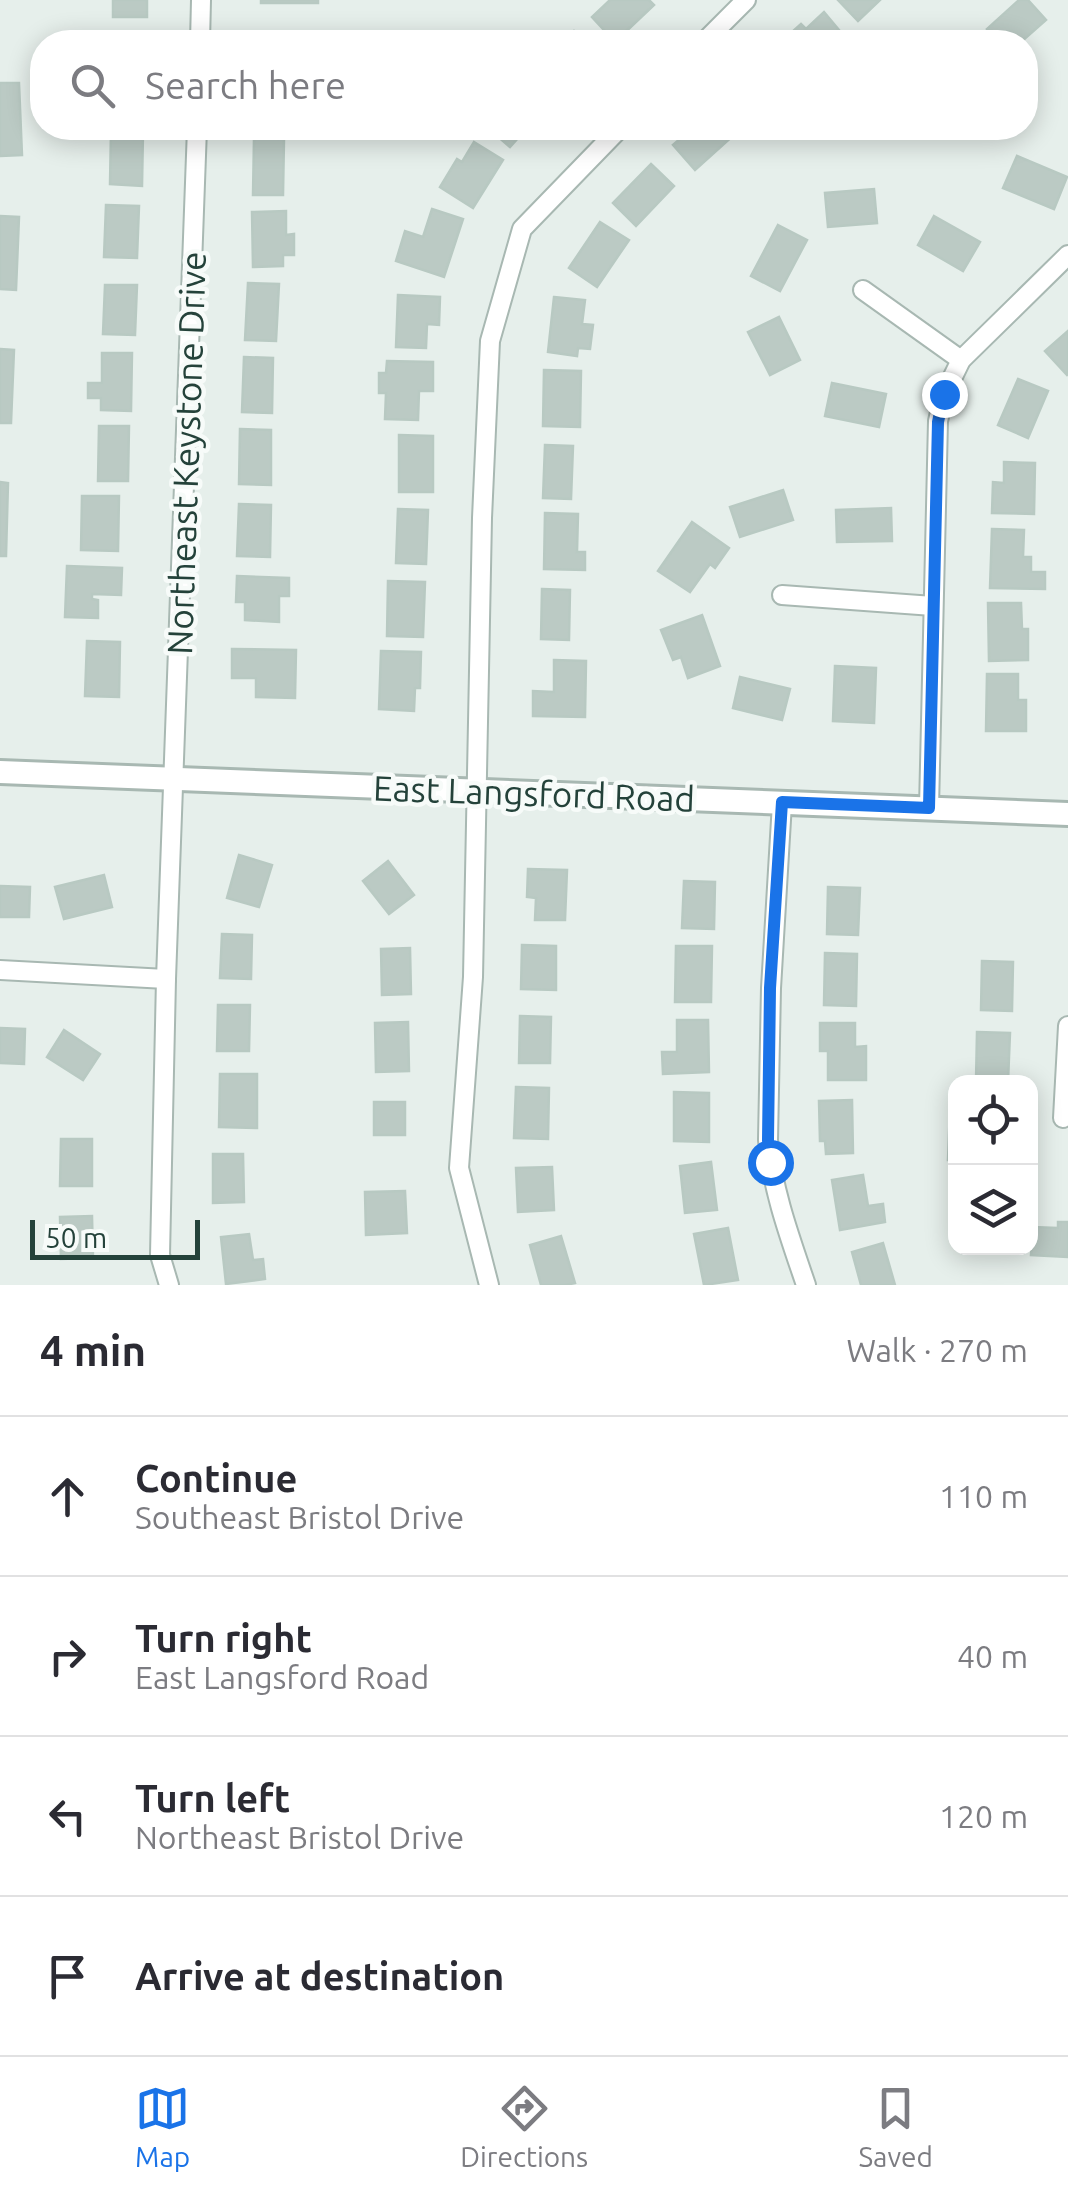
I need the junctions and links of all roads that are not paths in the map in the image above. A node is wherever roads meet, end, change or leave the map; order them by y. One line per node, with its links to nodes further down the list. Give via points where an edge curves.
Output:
1 (202, 0): 3 (street)
2 (746, 0): 4 (street)
3 (201, 30)
4 (716, 30)
5 (197, 140): 13 (street, Northeast Keystone Drive)
6 (608, 140): 14 (street, via 522,229 490,341)
7 (1068, 255): 9 (street)
8 (862, 290): 9 (street)
9 (961, 360): 11 (street, via 938,422)
10 (782, 595): 11 (street)
11 (933, 606): 16 (street)
12 (0, 772): 13 (street, East Langsford Road)
13 (175, 779): 14 (street, East Langsford Road); 19 (street, Northeast Keystone Drive)
14 (478, 791): 15 (street, East Langsford Road); 23 (street, via 459,1168)
15 (782, 802): 16 (street, East Langsford Road); 24 (street, via 768,1140)
16 (929, 808): 17 (street, East Langsford Road)
17 (1068, 814)
18 (0, 970): 19 (street)
19 (166, 979): 22 (street, Northeast Keystone Drive, via 160,1255)
20 (1068, 1026): 21 (street)
21 (1063, 1118)
22 (168, 1285)
23 (489, 1285)
24 (806, 1285)

